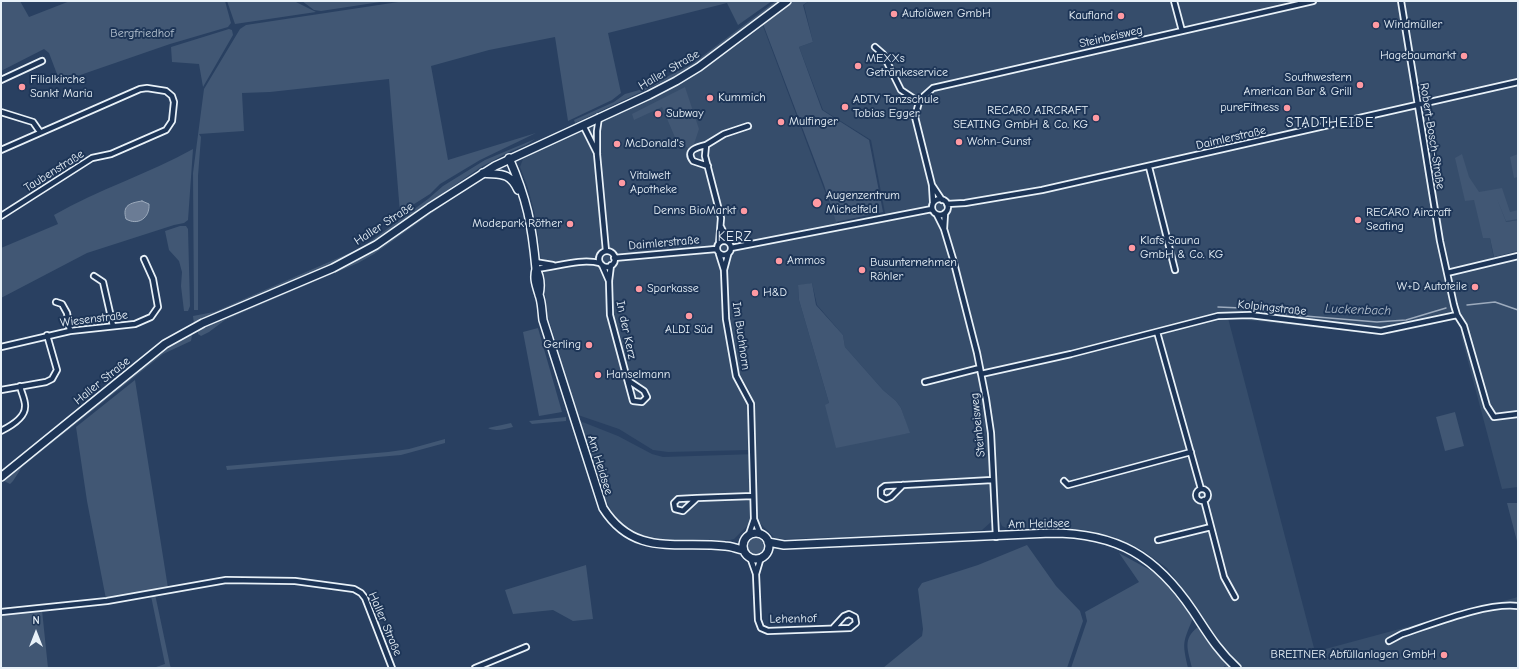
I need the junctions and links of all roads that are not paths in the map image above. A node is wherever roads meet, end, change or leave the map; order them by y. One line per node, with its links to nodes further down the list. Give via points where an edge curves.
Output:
1 (787, 1): 13 (main road, Haller Straße, via 676,81)
2 (1174, 1): 5 (street)
3 (1313, 1): 5 (street, Steinbeisweg)
4 (1401, 1): 11 (street, Robert-Bosch-Straße)
5 (1182, 31): 10 (street, Steinbeisweg, via 933,88)
6 (875, 47): 10 (street, via 883,54 902,90)
7 (42, 61): 8 (street)
8 (1, 80)
9 (1518, 82): 11 (street, Daimlerstraße)
10 (919, 102): 24 (street, via 915,113 916,124)
11 (1417, 106): 22 (street, Daimlerstraße); 53 (street, Robert-Bosch-Straße)
12 (1, 112): 16 (street, via 32,122)
13 (599, 117): 14 (main road, Haller Straße); 19 (street)
14 (583, 125): 19 (street); 20 (main road, Haller Straße)
15 (748, 126): 17 (street, via 724,134)
16 (40, 132): 18 (street); 31 (street, Taubenstraße, via 127,94 147,88 166,91 174,102 172,121 166,130 111,154 92,158)
17 (706, 145): 21 (street, via 705,156); 21 (street, via 696,147 690,156 693,161)
18 (1, 150)
19 (597, 154): 38 (street)
20 (509, 158): 23 (main road, Haller Straße); 33 (main road, via 527,204)
21 (708, 166): 32 (street)
22 (1149, 167): 27 (street, Daimlerstraße, via 1042,190 965,204); 52 (street)
23 (483, 173): 33 (main road, via 503,174 512,180); 72 (main road, Haller Straße, via 376,245 332,268 203,323 165,344)
24 (932, 185): 25 (street); 26 (street)
25 (942, 200): 26 (street); 27 (street)
26 (933, 202): 28 (street)
27 (947, 204): 29 (street)
28 (932, 209): 30 (street); 37 (street)
29 (944, 213): 30 (street); 34 (street, Steinbeisweg)
30 (937, 215): 34 (street, Steinbeisweg)
31 (1, 216)
32 (721, 227): 35 (street); 36 (street)
33 (532, 228): 46 (main road, Am Heidsee)
34 (944, 229): 63 (street, Steinbeisweg)
35 (728, 242): 36 (street); 37 (street)
36 (719, 243): 39 (street)
37 (731, 248): 40 (street)
38 (606, 251): 42 (street); 44 (street, via 611,252)
39 (718, 252): 40 (street, via 723,256); 44 (street, Daimlerstraße); 51 (street, Im Buchhorn)
40 (728, 255): 51 (street, Im Buchhorn)
41 (1518, 256): 53 (street)
42 (599, 257): 45 (street); 48 (street)
43 (144, 258): 58 (street, Wiesenstraße, via 153,279 158,306 151,317 135,324)
44 (614, 258): 49 (street)
45 (591, 261): 47 (street); 48 (street)
46 (535, 262): 47 (street); 50 (main road, Am Heidsee)
47 (554, 264): 50 (street)
48 (601, 264): 49 (street, via 607,267); 55 (street, In der Kerz)
49 (611, 265): 55 (street, In der Kerz)
50 (536, 269): 89 (main road, Am Heidsee, via 539,275 539,296 544,320 599,500 608,515 624,532 645,542 664,545)
51 (724, 270): 77 (street, Im Buchhorn, via 726,319 736,376 751,404)
52 (1175, 270)
53 (1447, 273): 57 (street, Robert-Bosch-Straße)
54 (94, 276): 58 (street, via 103,282)
55 (609, 281): 65 (street, In der Kerz, via 610,315 620,357)
56 (56, 302): 59 (street, via 62,304 67,313)
57 (1457, 315): 60 (street, Kolpingstraße, via 1381,331 1230,314); 69 (street, Robert-Bosch-Straße, via 1464,326 1487,406 1494,418)
58 (113, 326): 59 (street, Wiesenstraße)
59 (70, 331): 61 (street, Wiesenstraße)
60 (1157, 332): 64 (street, Kolpingstraße); 71 (street)
61 (47, 335): 62 (street, Wiesenstraße); 67 (street, via 55,375 46,382)
62 (1, 347)
63 (980, 368): 64 (street, Steinbeisweg); 66 (street)
64 (981, 374): 73 (street, Steinbeisweg, via 991,433)
65 (629, 381): 65 (street, In der Kerz, via 633,401 642,402 647,397 644,391)
66 (924, 382)
67 (20, 386): 68 (street); 70 (street, via 25,410)
68 (1, 390)
69 (1518, 414)
70 (1, 431)
71 (1191, 452): 74 (street, via 1068,485); 76 (street)
72 (1, 477)
73 (992, 480): 75 (street); 84 (street, Steinbeisweg)
74 (1064, 481)
75 (903, 485): 75 (street, via 891,497 886,499 881,496 881,489 885,486)
76 (1200, 489): 79 (street, via 1207,492); 79 (street, via 1196,496)
77 (753, 496): 78 (street); 80 (street, Im Buchhorn)
78 (697, 498): 78 (street, via 678,499 674,503 674,509 683,511)
79 (1204, 500): 81 (street)
80 (754, 519): 82 (street, Im Buchhorn); 83 (street, Im Buchhorn)
81 (1211, 527): 85 (street); 95 (street, via 1224,577)
82 (750, 534): 83 (main road); 86 (main road)
83 (760, 534): 87 (main road)
84 (996, 537): 88 (main road, Am Heidsee); 103 (main road, Am Heidsee, via 1066,533 1099,538 1132,550 1171,580 1214,645)
85 (1158, 540)
86 (743, 542): 89 (main road, Am Heidsee); 90 (main road)
87 (768, 542): 88 (main road, Am Heidsee); 91 (main road)
88 (784, 545): 91 (main road, Am Heidsee)
89 (727, 546): 90 (main road, Am Heidsee)
90 (743, 550): 92 (main road)
91 (767, 551): 93 (main road)
92 (750, 557): 93 (main road); 94 (street, Lehenhof)
93 (761, 557): 94 (street, Lehenhof)
94 (756, 574): 98 (street, Lehenhof, via 758,620 761,628 768,631)
95 (1235, 597)
96 (1518, 606): 99 (street, via 1491,607 1402,634)
97 (1, 612): 101 (street, Haller Straße, via 107,601 226,580 295,581 354,589 365,598)
98 (833, 628): 98 (street, Lehenhof, via 844,616 849,614 855,617 856,623 850,628)
99 (1389, 641)
100 (526, 647): 102 (street)
101 (392, 668)
102 (474, 668)
103 (1237, 668)

